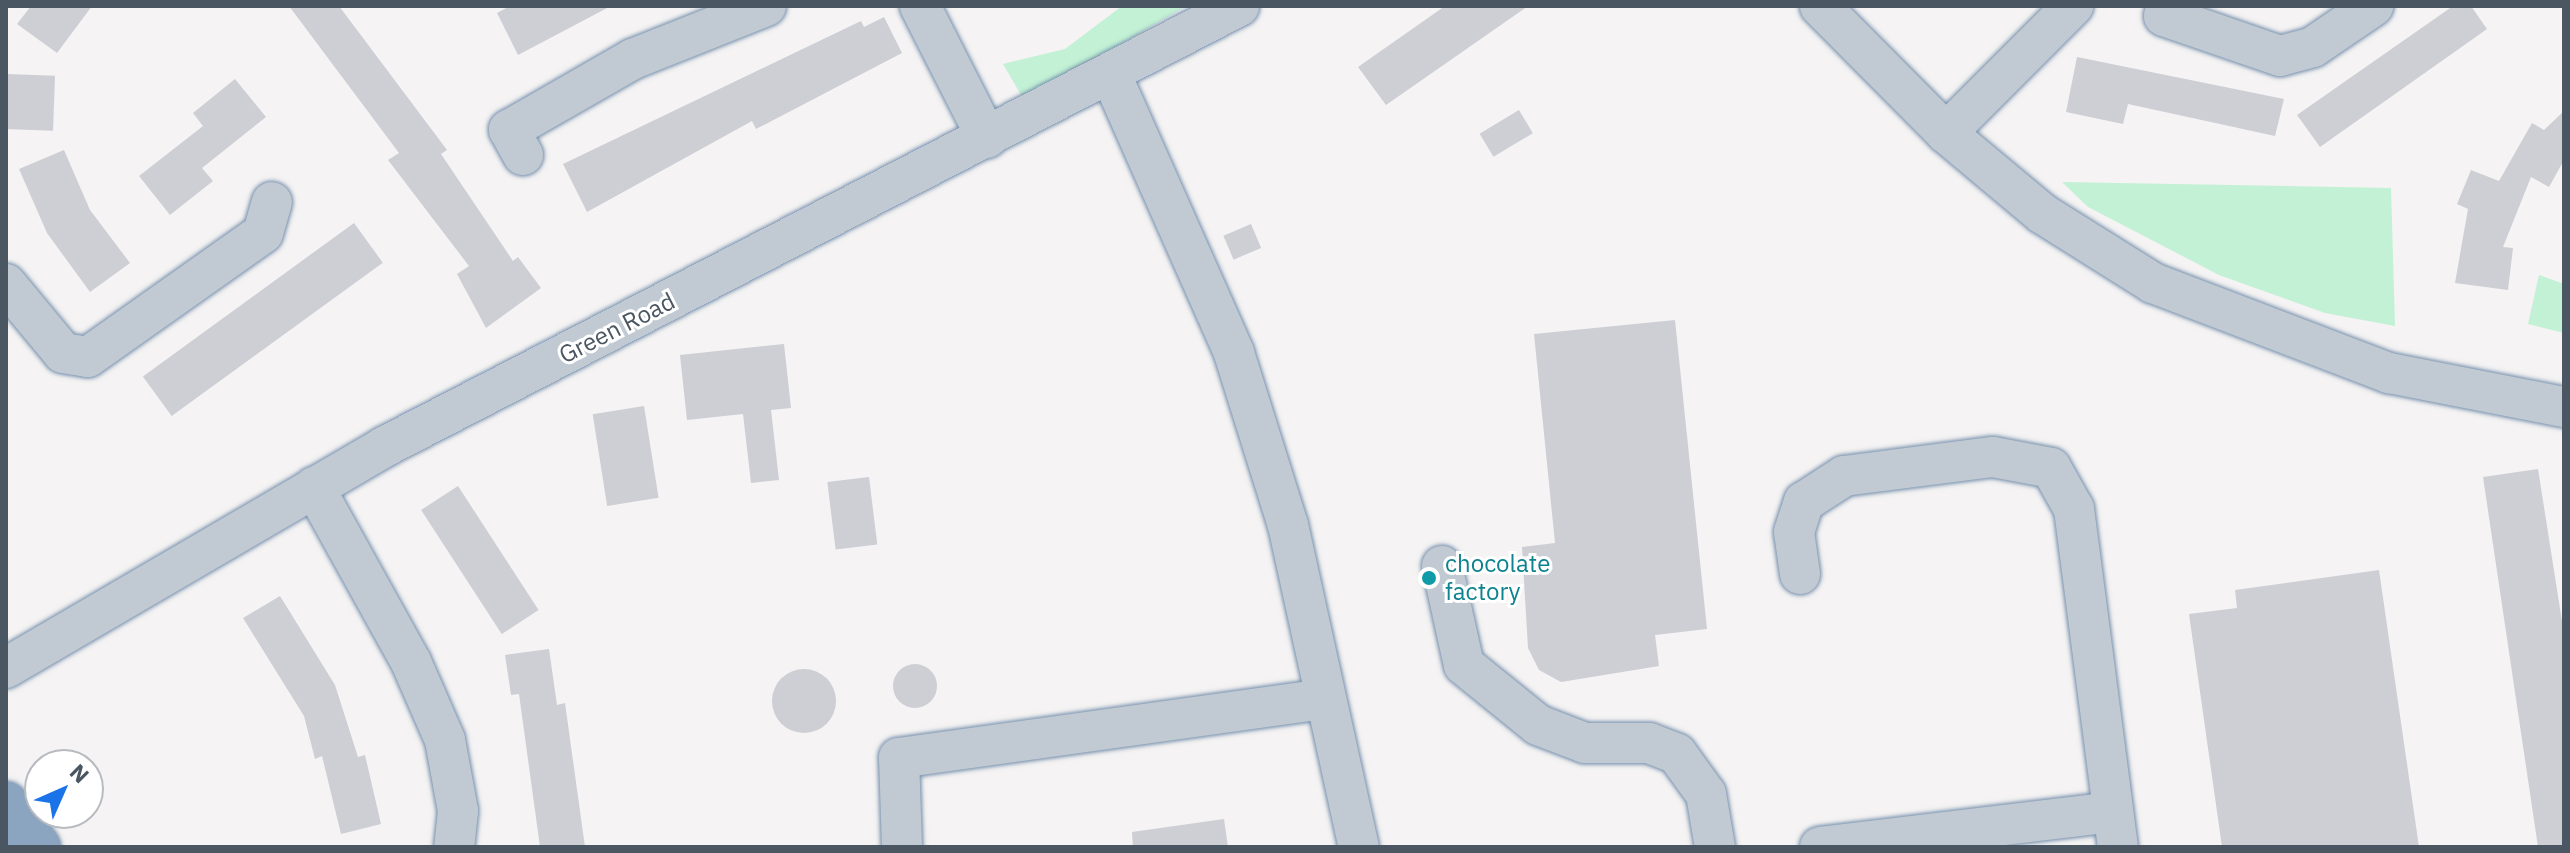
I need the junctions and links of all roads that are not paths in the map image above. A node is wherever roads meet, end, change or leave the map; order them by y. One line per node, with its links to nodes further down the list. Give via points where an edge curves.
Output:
1 (766, 6): 9 (street, via 633,59)
2 (920, 6): 11 (street)
3 (1239, 6): 8 (street, Green Road)
4 (1820, 6): 10 (street)
5 (2073, 6): 10 (street)
6 (2174, 6): 7 (street, via 2164,16 2280,56 2313,47)
7 (2373, 6)
8 (1111, 75): 11 (street, Green Road); 19 (street, via 1234,353 1288,525)
9 (509, 131)
10 (1946, 133): 14 (street, via 2043,214 2153,283 2389,373)
11 (987, 138): 15 (street, Green Road)
12 (272, 202): 13 (street, via 263,233 88,357 63,353)
13 (6, 284)
14 (2564, 407)
15 (314, 487): 18 (street, Green Road); 23 (street, via 411,662 445,740 458,811)
16 (1442, 566): 26 (street, via 1464,665 1538,725 1585,743 1649,743 1677,754 1706,794)
17 (1800, 574): 21 (street, via 1794,532 1804,502 1844,476 1993,457 2051,468 2074,509)
18 (6, 668)
19 (1324, 699): 24 (street, via 899,758); 25 (street)
20 (6, 804): 22 (highway)
21 (2115, 830): 27 (street)
22 (38, 847)
23 (454, 847)
24 (902, 847)
25 (1359, 847)
26 (1715, 847)
27 (1820, 847)

